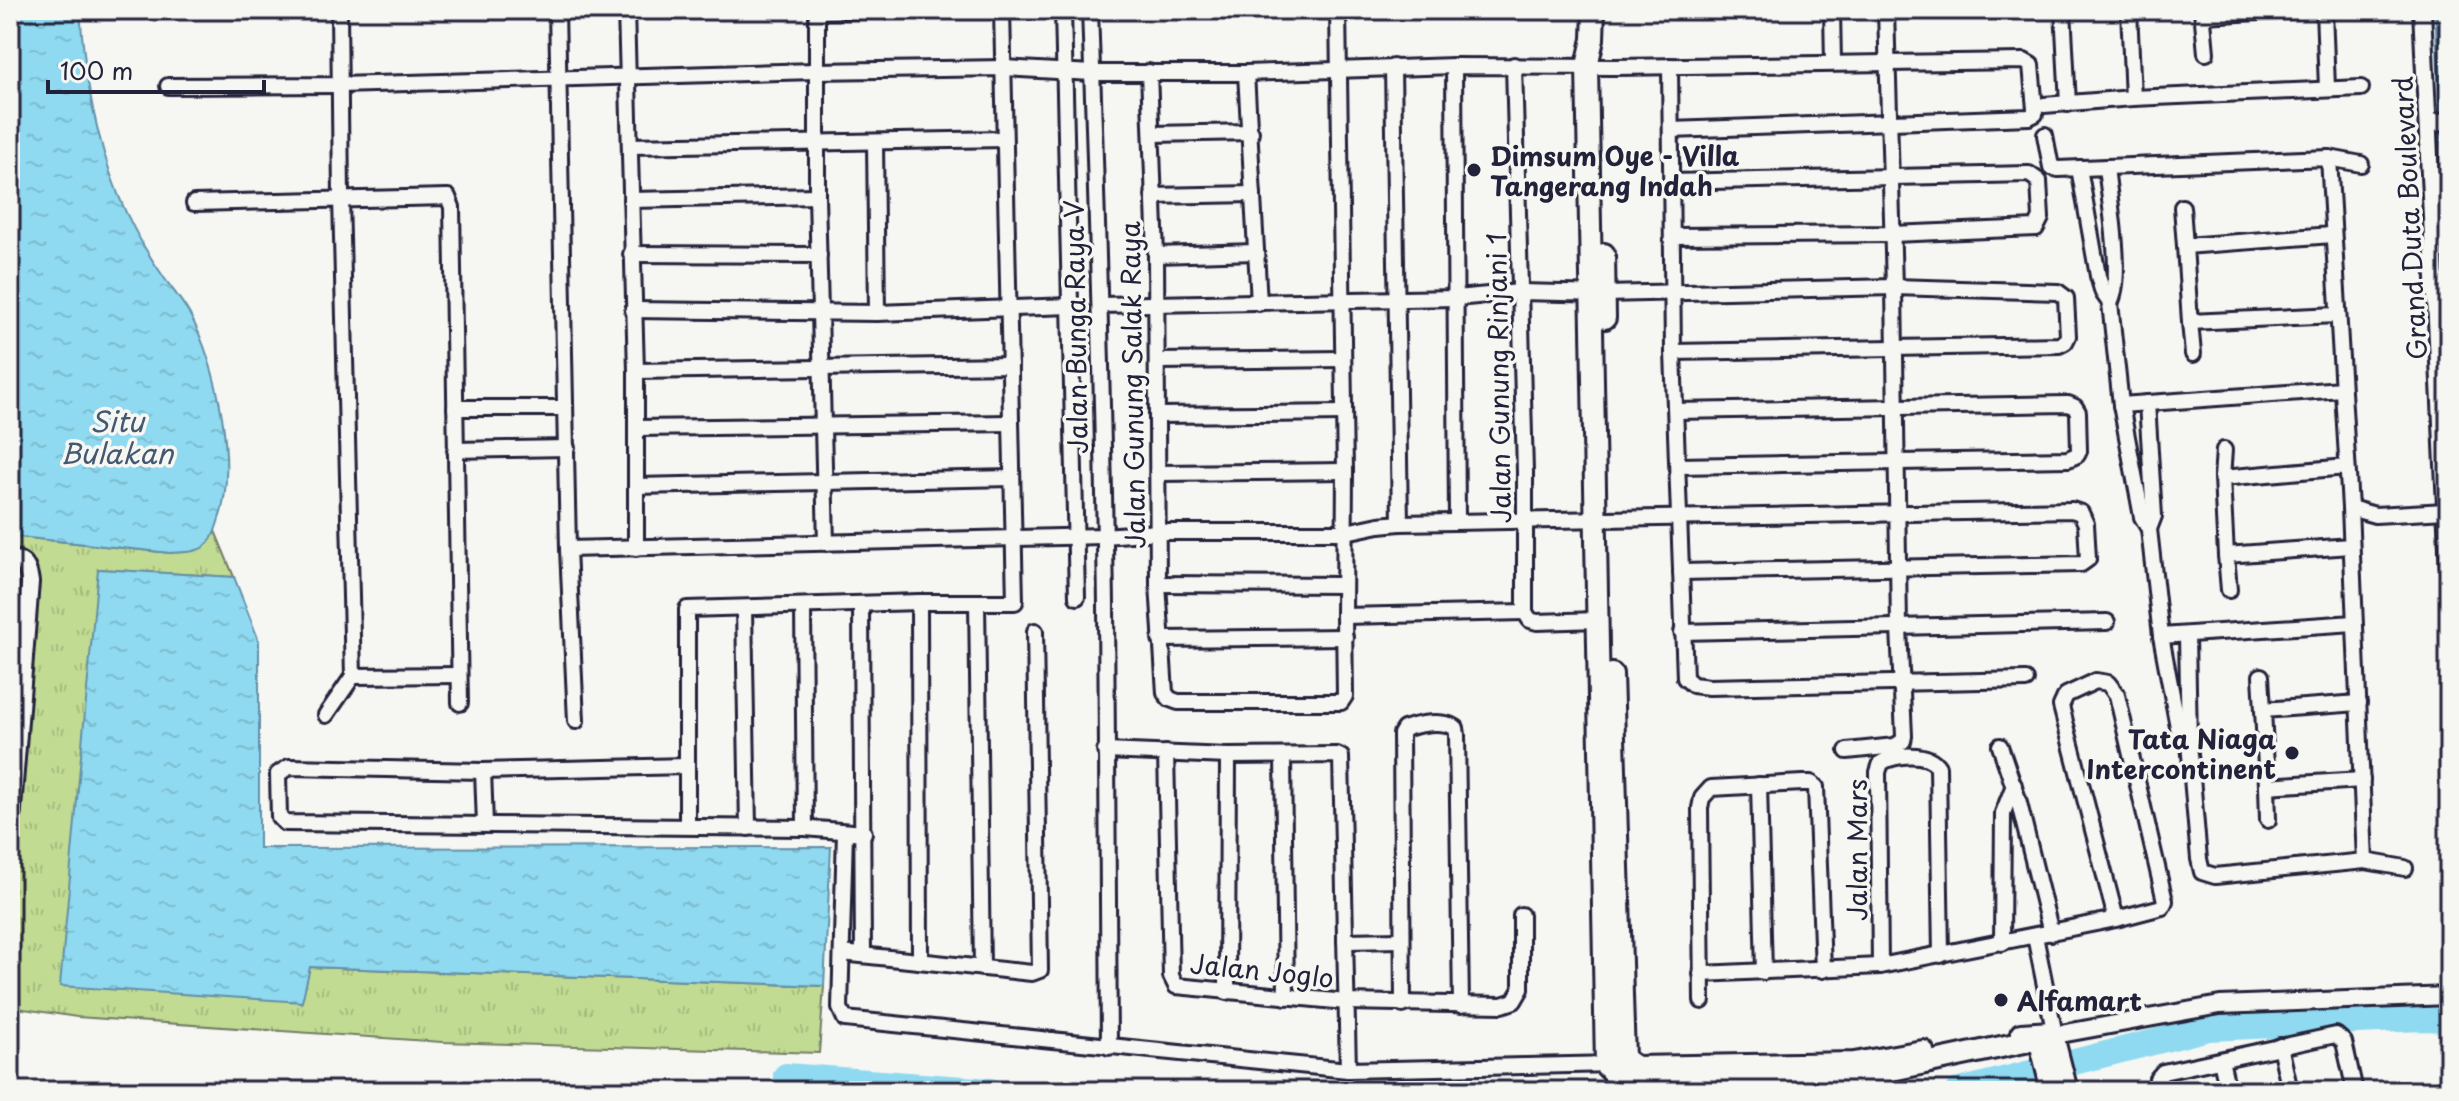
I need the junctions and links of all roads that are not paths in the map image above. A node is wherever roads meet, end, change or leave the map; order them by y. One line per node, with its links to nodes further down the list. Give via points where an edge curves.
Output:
1 (339, 10): 36 (street)
2 (557, 10): 35 (street)
3 (626, 10): 34 (street)
4 (861, 10): 17 (street)
5 (1002, 10): 27 (street)
6 (1063, 10): 30 (street)
7 (1090, 10): 32 (street, Jalan Bunga Raya V)
8 (1338, 10): 28 (street)
9 (1594, 10): 24 (main road)
10 (1832, 10): 21 (street)
11 (1886, 10): 20 (street)
12 (2063, 10): 41 (street)
13 (2129, 10): 40 (street)
14 (2296, 10): 18 (street)
15 (2324, 10): 38 (street)
16 (2422, 10): 44 (street, Grand Duta Boulevard)
17 (817, 11): 29 (street)
18 (2202, 13): 19 (street)
19 (2206, 53)
20 (1887, 62): 21 (street); 43 (street); 43 (street, via 2028,61 2035,109 2029,117)
21 (1833, 63): 25 (street)
22 (1514, 65): 23 (street); 24 (street); 75 (street, Jalan Gunung Rinjani 1)
23 (1454, 66): 26 (street); 78 (street)
24 (1594, 66): 25 (street); 77 (main road)
25 (1670, 66): 45 (street)
26 (1393, 67): 28 (street); 79 (street)
27 (1004, 68): 29 (street); 30 (street); 49 (street)
28 (1338, 70): 33 (street); 80 (street)
29 (816, 71): 34 (street); 50 (street)
30 (1064, 72): 32 (street); 85 (street)
31 (1149, 72): 32 (street); 33 (street); 47 (street, Jalan Gunung Salak Raya)
32 (1092, 73): 84 (street, Jalan Bunga Raya V)
33 (1246, 73): 46 (street)
34 (629, 75): 35 (street); 52 (street)
35 (558, 76): 36 (street); 105 (street)
36 (339, 85): 37 (street); 62 (street)
37 (168, 86)
38 (2327, 88): 39 (street); 40 (street)
39 (2361, 88)
40 (2133, 98): 41 (street)
41 (2068, 104): 42 (street)
42 (2044, 105)
43 (1888, 122): 45 (street); 57 (street)
44 (2441, 122): 125 (street, Grand Duta Boulevard)
45 (1671, 130): 58 (street)
46 (1251, 132): 47 (street); 59 (street)
47 (1153, 134): 61 (street, Jalan Gunung Salak Raya)
48 (2045, 135): 56 (street, via 2051,167)
49 (1004, 139): 51 (street); 86 (street)
50 (818, 142): 51 (street); 52 (street); 60 (street)
51 (875, 142): 89 (street)
52 (630, 146): 63 (street)
53 (2329, 158): 54 (street); 55 (street); 67 (street)
54 (2361, 164)
55 (2106, 167): 56 (street); 82 (street, via 2116,274)
56 (2079, 168): 82 (street, via 2098,276)
57 (1891, 178): 58 (street); 66 (street); 66 (street, via 2029,174 2039,181 2041,218 2036,228)
58 (1671, 182): 68 (street)
59 (1253, 194): 61 (street); 70 (street)
60 (817, 196): 63 (street); 72 (street)
61 (1153, 196): 73 (street, Jalan Gunung Salak Raya)
62 (341, 198): 64 (street); 104 (street, via 448,197); 169 (street)
63 (631, 200): 71 (street)
64 (194, 203)
65 (2182, 207): 69 (street)
66 (1892, 234): 68 (street); 74 (street)
67 (2332, 235): 69 (street); 90 (street)
68 (1672, 236): 76 (street)
69 (2185, 246): 91 (street)
70 (1256, 252): 73 (street); 81 (street)
71 (631, 254): 72 (street); 87 (street)
72 (819, 255): 88 (street)
73 (1156, 255): 83 (street, Jalan Gunung Salak Raya)
74 (1894, 287): 76 (street); 92 (street); 92 (street, via 2058,292 2066,298 2068,336 2059,345)
75 (1520, 292): 77 (street); 78 (street); 130 (street, Jalan Gunung Rinjani 1)
76 (1673, 292): 77 (street); 93 (street)
77 (1598, 294): 128 (main road)
78 (1456, 298): 79 (street); 129 (street)
79 (1396, 299): 80 (street); 131 (street)
80 (1341, 301): 81 (street); 95 (street)
81 (1259, 303): 83 (street)
82 (2110, 303): 102 (street)
83 (1156, 304): 84 (street); 96 (street, Jalan Gunung Salak Raya)
84 (1100, 305): 135 (street, Jalan Bunga Raya V)
85 (1071, 306): 86 (street); 137 (street)
86 (1010, 308): 89 (street); 97 (street)
87 (633, 310): 88 (street); 99 (street)
88 (821, 311): 89 (street); 98 (street)
89 (877, 313)
90 (2337, 315): 91 (street); 100 (street)
91 (2190, 322): 94 (street)
92 (1894, 348): 93 (street); 103 (street)
93 (1673, 352): 106 (street)
94 (2193, 354)
95 (1342, 359): 96 (street); 107 (street)
96 (1157, 361): 108 (street, Jalan Gunung Salak Raya)
97 (1010, 365): 98 (street); 109 (street)
98 (822, 368): 99 (street); 110 (street)
99 (636, 371): 111 (street)
100 (2342, 389): 101 (street); 117 (street)
101 (2147, 403): 102 (street); 132 (street, via 2154,516)
102 (2121, 405): 132 (street, via 2142,517)
103 (1895, 406): 106 (street); 115 (street); 115 (street, via 2073,405 2078,412 2079,451 2068,459)
104 (455, 408): 105 (street); 113 (street)
105 (565, 408): 112 (street)
106 (1676, 411): 116 (street)
107 (1344, 413): 108 (street); 118 (street)
108 (1158, 415): 119 (street, Jalan Gunung Salak Raya)
109 (1011, 423): 110 (street); 120 (street)
110 (823, 426): 111 (street); 122 (street)
111 (636, 428): 123 (street)
112 (567, 448): 113 (street); 141 (street)
113 (455, 450): 168 (street)
114 (2224, 450): 121 (street)
115 (1896, 463): 116 (street); 126 (street)
116 (1678, 466): 127 (street)
117 (2347, 467): 121 (street); 124 (street)
118 (1345, 471): 119 (street); 134 (street)
119 (1158, 473): 133 (street, Jalan Gunung Salak Raya)
120 (1012, 478): 122 (street); 136 (street)
121 (2222, 478): 142 (street)
122 (824, 483): 123 (street); 138 (street)
123 (636, 486): 140 (street)
124 (2350, 508): 125 (street, via 2375,515); 139 (street)
125 (2446, 511): 144 (street, Grand Duta Boulevard)
126 (1897, 514): 127 (street); 145 (street); 145 (street, via 2077,511 2086,524 2088,555 2081,564)
127 (1680, 517): 128 (street); 146 (street)
128 (1602, 518): 130 (street); 158 (main road); 228 (main road, via 1622,1049)
129 (1457, 521): 130 (street); 131 (street)
130 (1525, 521): 156 (street, Jalan Gunung Rinjani 1)
131 (1400, 523): 134 (street)
132 (2149, 529): 165 (street)
133 (1159, 532): 134 (street); 135 (street); 147 (street, Jalan Gunung Salak Raya)
134 (1346, 532): 148 (street)
135 (1103, 536): 137 (street); 180 (street, Jalan Bunga Raya V)
136 (1012, 537): 137 (street); 138 (street); 152 (street, via 1015,602)
137 (1076, 537): 150 (street)
138 (826, 543): 140 (street)
139 (2351, 546): 142 (street); 160 (street)
140 (636, 548): 141 (street)
141 (568, 549): 177 (street)
142 (2226, 555): 149 (street)
143 (10, 558): 198 (street, via 28,569 30,582)
144 (2449, 568)
145 (1898, 569): 146 (street); 161 (street)
146 (1681, 572): 163 (street)
147 (1158, 584): 148 (street); 167 (street, Jalan Gunung Salak Raya)
148 (1344, 585): 157 (street)
149 (2229, 590)
150 (1077, 597)
151 (919, 602): 152 (street); 153 (street); 211 (street)
152 (977, 602): 213 (street)
153 (861, 605): 154 (street); 197 (street)
154 (803, 607): 155 (street); 195 (street)
155 (744, 608): 185 (street, via 687,609); 194 (street)
156 (1525, 612): 157 (street); 158 (street, via 1534,621)
157 (1344, 616): 166 (street)
158 (1598, 620): 228 (main road)
159 (2107, 622): 161 (street)
160 (2354, 623): 164 (street); 174 (street)
161 (1899, 628): 163 (street); 172 (street)
162 (1035, 631): 213 (street, via 1040,970)
163 (1682, 632): 172 (street, via 1684,671 1693,685)
164 (2187, 635): 165 (street); 178 (street)
165 (2161, 636): 178 (street, via 2178,727)
166 (1345, 637): 167 (street); 167 (street, Jalan Gunung Salak Raya, via 1341,702 1178,702 1167,696)
167 (1160, 639)
168 (459, 675): 169 (street); 173 (street)
169 (353, 676): 176 (street)
170 (2261, 676): 175 (street)
171 (2026, 680): 172 (street)
172 (1901, 683): 181 (street, via 1903,741)
173 (460, 703)
174 (2359, 703): 175 (street); 187 (street)
175 (2263, 710): 190 (street)
176 (326, 715)
177 (576, 721)
178 (2189, 743): 199 (street, via 2202,872 2215,876)
179 (2000, 746): 189 (street)
180 (1105, 751): 182 (street); 226 (street, Jalan Bunga Raya V)
181 (1847, 751)
182 (1166, 753): 183 (street); 217 (street, Jalan Joglo, via 1173,984)
183 (1228, 756): 184 (street); 217 (street)
184 (1283, 756): 206 (street, via 1337,755 1342,760); 219 (street)
185 (687, 766): 186 (street); 193 (street)
186 (483, 771): 192 (street); 192 (street, via 286,767 278,778 279,817 285,823)
187 (2362, 780): 190 (street); 199 (street)
188 (1759, 785): 214 (street, via 1808,783 1817,790); 215 (street); 216 (street, via 1711,788 1702,798)
189 (2014, 785): 203 (street); 207 (street, via 2003,813)
190 (2267, 786): 191 (street)
191 (2268, 820)
192 (485, 824): 193 (street)
193 (687, 826): 194 (street)
194 (748, 828): 195 (street)
195 (805, 828): 196 (street)
196 (845, 832): 197 (street); 208 (street)
197 (864, 833): 209 (street)
198 (10, 834)
199 (2365, 861): 200 (street)
200 (2405, 868)
201 (1521, 915): 223 (street, Jalan Joglo, via 1519,996 1502,1005)
202 (2116, 919): 202 (street, via 2061,706 2066,695 2096,681 2116,691 2165,901 2157,910); 203 (street)
203 (2051, 933): 204 (street)
204 (2035, 936): 207 (street); 224 (street)
205 (1401, 940): 206 (street); 222 (street); 223 (street, via 1401,734 1418,724 1453,725)
206 (1345, 941): 221 (street)
207 (2002, 943): 210 (street)
208 (842, 953): 209 (street); 226 (street, via 840,1008 845,1019)
209 (863, 954): 211 (street)
210 (1941, 955): 212 (street); 212 (street, Jalan Mars, via 1938,767 1930,757 1886,760 1879,767)
211 (920, 960): 213 (street)
212 (1880, 966): 214 (street)
213 (982, 968)
214 (1823, 970): 215 (street)
215 (1764, 972): 216 (street)
216 (1701, 974): 220 (street)
217 (1227, 992): 219 (street, Jalan Joglo)
218 (2449, 996): 224 (street, via 2220,1005)
219 (1286, 997): 221 (street, Jalan Joglo)
220 (1702, 1001)
221 (1346, 1002): 222 (street, Jalan Joglo); 229 (street)
222 (1403, 1005): 223 (street, Jalan Joglo)
223 (1461, 1005)
224 (2047, 1040): 228 (main road, via 2050,1031 2036,1031 1854,1063); 230 (main road)
225 (2280, 1046): 227 (street); 233 (street); 234 (street, via 2340,1037)
226 (1109, 1047): 229 (street)
227 (2221, 1060): 231 (street, via 2161,1073); 232 (street)
228 (1616, 1064): 229 (street)
229 (1348, 1070)
230 (2061, 1087)
231 (2160, 1091)
232 (2228, 1091)
233 (2290, 1091)
234 (2355, 1091)

